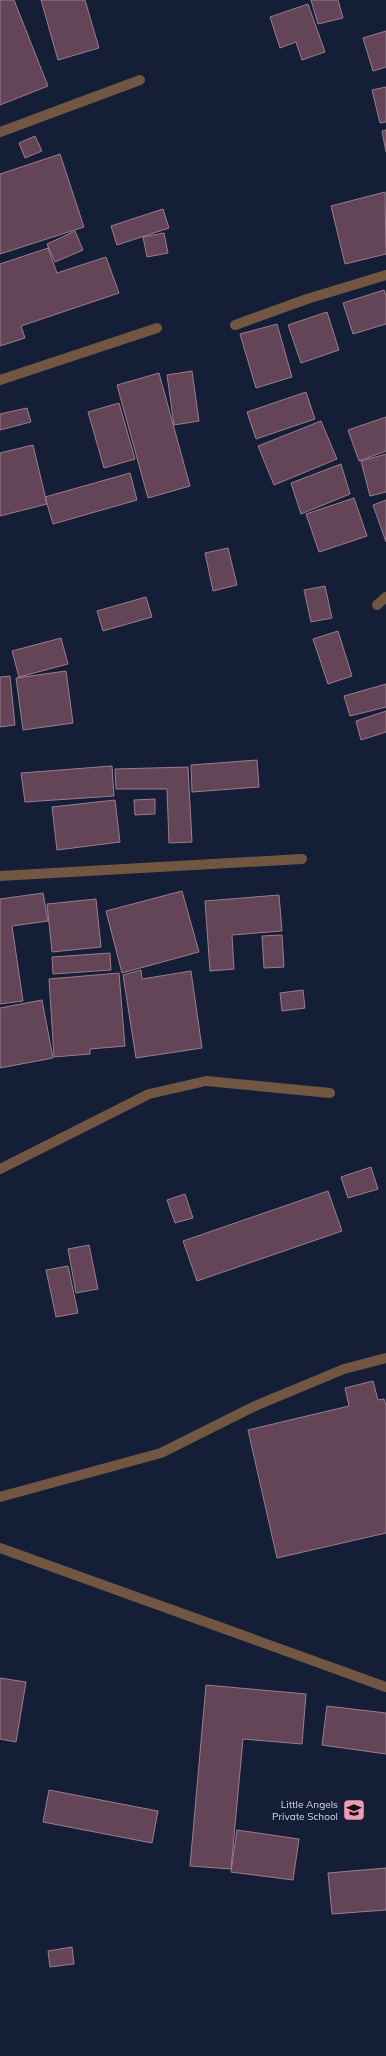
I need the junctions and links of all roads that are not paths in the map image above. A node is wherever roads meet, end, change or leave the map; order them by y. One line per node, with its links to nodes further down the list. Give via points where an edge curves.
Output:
1 (140, 80): 2 (street)
2 (0, 132)
3 (386, 275): 4 (street)
4 (234, 325)
5 (157, 328): 6 (street)
6 (0, 380)
7 (386, 597): 8 (street)
8 (377, 605)
9 (302, 859): 10 (street)
10 (0, 876)
11 (330, 1093): 12 (street, via 206,1081 149,1094)
12 (0, 1169)
13 (386, 1358): 14 (street, via 344,1369 255,1406 161,1454)
14 (0, 1497)
15 (0, 1548): 16 (street)
16 (386, 1687)

